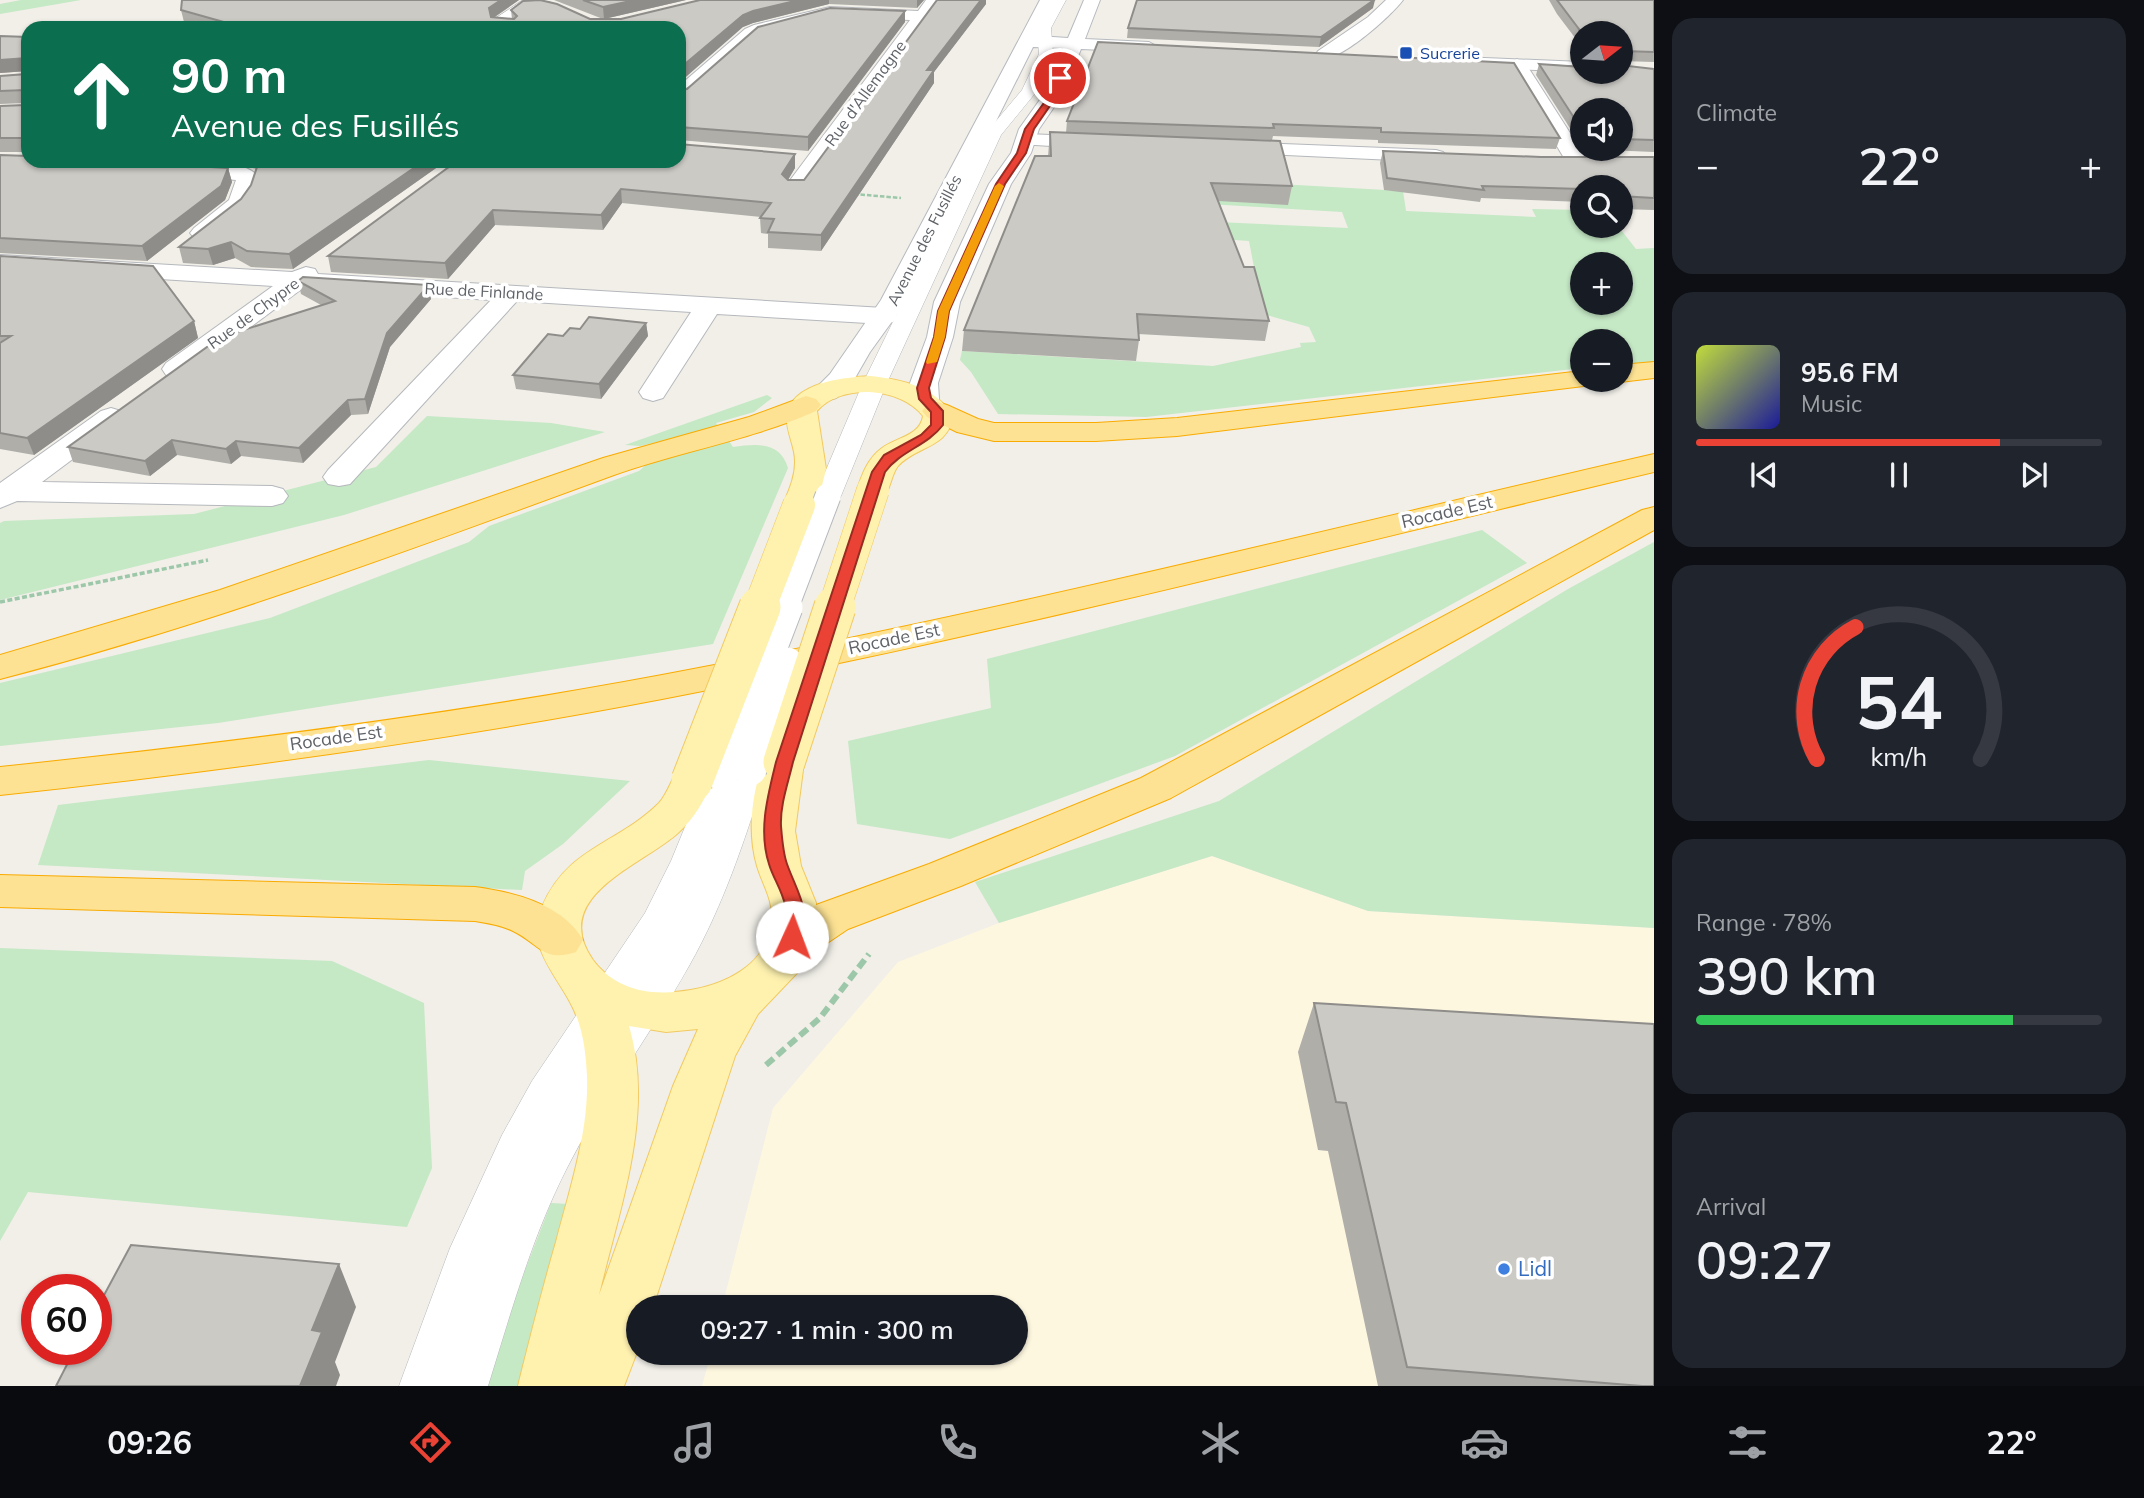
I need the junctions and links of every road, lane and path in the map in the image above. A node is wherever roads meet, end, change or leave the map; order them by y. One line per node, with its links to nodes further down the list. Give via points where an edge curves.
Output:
1 (934, 0): 8 (street, Rue d'Allemagne)
2 (1048, 0): 10 (street, Avenue des Fusillés)
3 (1059, 0): 10 (lane, via 1044,28)
4 (1070, 0): 10 (lane)
5 (1092, 0): 10 (street, Avenue des Fusillés)
6 (1395, 0): 12 (street, via 1374,21 1317,55)
7 (559, 9): 9 (lane, via 523,4)
8 (922, 16): 16 (street, via 830,12 760,29); 25 (street, Rue d'Allemagne)
9 (501, 21)
10 (1050, 42): 11 (street); 17 (street, Avenue des Fusillés, via 1050,100); 28 (street, Avenue des Fusillés); 39 (lane, via 1029,91 993,134)
11 (1162, 48)
12 (1348, 57)
13 (1448, 61): 14 (street)
14 (1517, 64): 15 (street); 20 (street)
15 (1570, 67)
16 (686, 90)
17 (1026, 140): 18 (street); 42 (street, Avenue des Fusillés, via 1000,184 944,311 924,383)
18 (1127, 144)
19 (1209, 147): 21 (street)
20 (1570, 150)
21 (1455, 157)
22 (1570, 158): 24 (street)
23 (788, 159): 25 (street)
24 (1551, 160)
25 (815, 162): 27 (street, Rue d'Allemagne)
26 (162, 168): 31 (street, via 237,172 248,178 239,203)
27 (796, 187): 28 (path)
28 (944, 202): 35 (street, Avenue des Fusillés)
29 (324, 261): 32 (street, Rue de Chypre)
30 (0, 262): 31 (street, Rue de Finlande)
31 (154, 271): 32 (street, Rue de Finlande)
32 (297, 280): 33 (street, Rue de Finlande); 45 (street, Rue de Chypre)
33 (512, 292): 34 (street, Rue de Finlande); 44 (street)
34 (709, 305): 35 (street, Rue de Finlande); 40 (street)
35 (884, 316): 41 (street, Avenue des Fusillés, via 841,379)
36 (1654, 370): 37 (highway)
37 (1633, 372)
38 (1570, 380): 42 (highway, via 1108,432 995,432 968,426)
39 (882, 386): 41 (main road, via 851,386); 42 (main road); 47 (lane)
40 (653, 392)
41 (816, 399): 47 (main road, via 801,419 811,468); 49 (highway, via 745,430 643,454 211,605)
42 (931, 405): 47 (main road, Avenue des Fusillés, via 938,422 926,438 889,457)
43 (1654, 463): 51 (highway, Rocade Est, via 750,670 452,721)
44 (339, 477)
45 (5, 494): 46 (street)
46 (272, 496)
47 (837, 496): 50 (main road, bridge); 50 (main road, bridge)
48 (1654, 517): 54 (highway, via 1156,788 832,917)
49 (0, 667)
50 (737, 771): 53 (main road, via 681,804 666,821 600,863 578,883 565,906); 54 (main road, via 774,806 777,863 796,914); 56 (lane)
51 (0, 781)
52 (0, 891): 53 (highway, via 475,904 510,909)
53 (560, 940): 56 (main road, via 572,971)
54 (789, 945): 55 (main road, via 775,969)
55 (751, 989): 56 (main road, via 698,1010); 60 (main road, via 716,1043)
56 (609, 1013): 57 (lane, via 535,1114 512,1158 476,1237); 58 (lane, via 580,1101 537,1184 497,1280); 59 (main road, via 609,1126)
57 (424, 1386)
58 (463, 1386)
59 (548, 1386)
60 (594, 1386)

